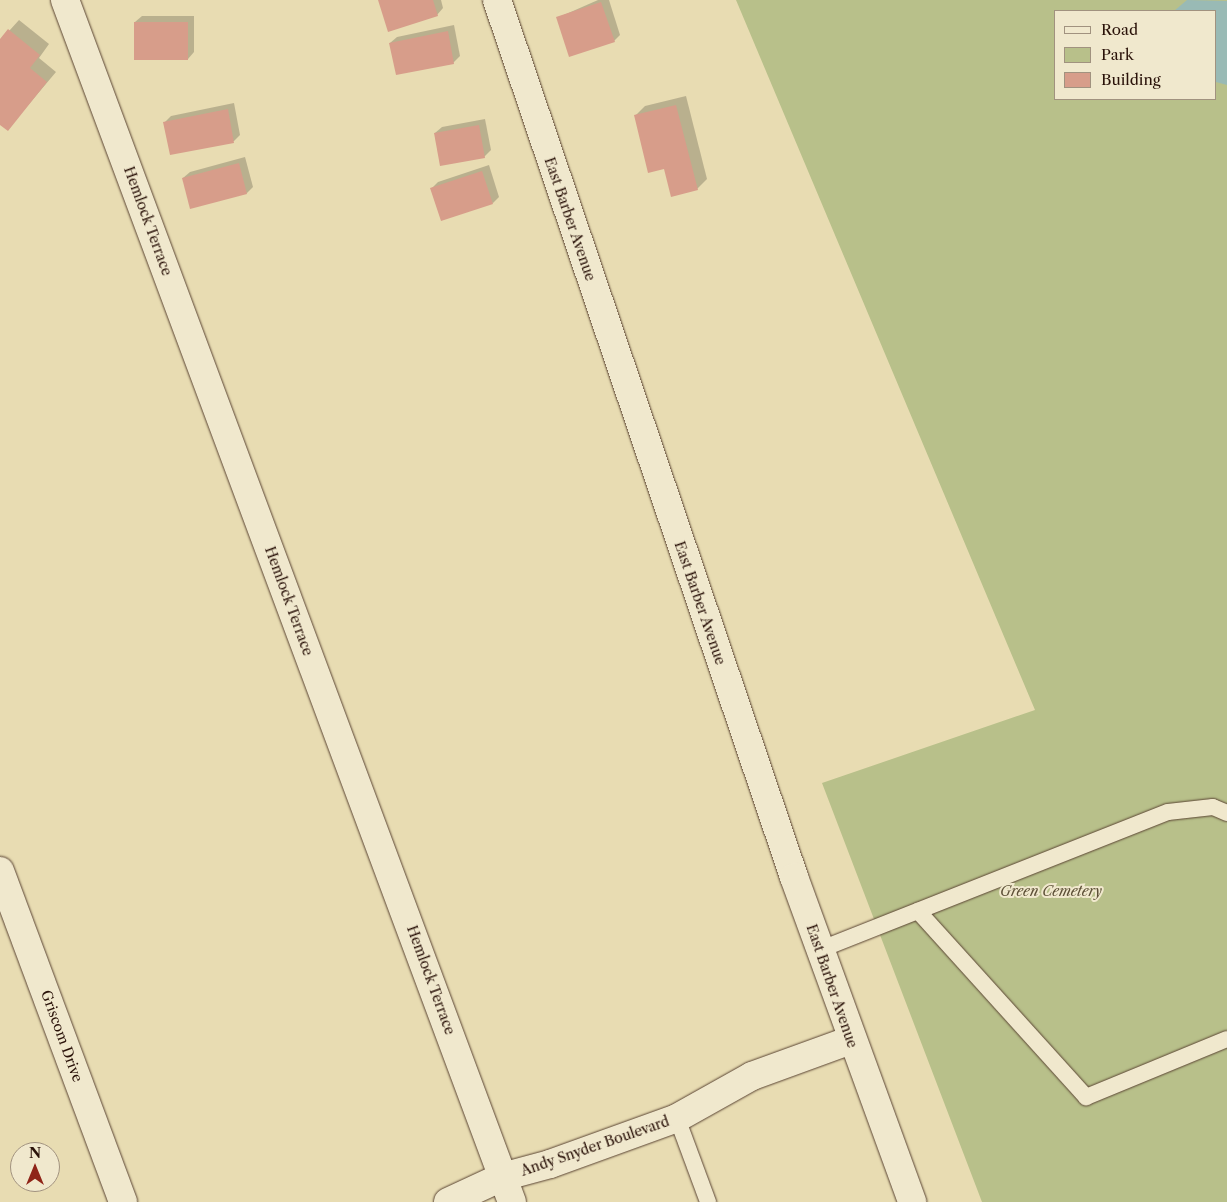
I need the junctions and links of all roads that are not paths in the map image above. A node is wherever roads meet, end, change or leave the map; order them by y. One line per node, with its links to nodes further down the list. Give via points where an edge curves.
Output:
1 (65, 0): 10 (street, Hemlock Terrace)
2 (497, 0): 6 (street, East Barber Avenue)
3 (1227, 813): 5 (lane, via 1213,807 1168,812)
4 (0, 871): 11 (street, Griscom Drive)
5 (918, 911): 6 (lane); 7 (lane, via 1086,1097)
6 (819, 950): 8 (street, East Barber Avenue)
7 (1227, 1039)
8 (851, 1040): 9 (street, Andy Snyder Boulevard, via 752,1076); 15 (street, East Barber Avenue)
9 (677, 1118): 10 (street, Andy Snyder Boulevard, via 550,1164); 14 (lane)
10 (502, 1177): 12 (street, Andy Snyder Boulevard); 13 (street, Hemlock Terrace)
11 (123, 1202)
12 (448, 1202)
13 (512, 1202)
14 (708, 1202)
15 (912, 1202)

